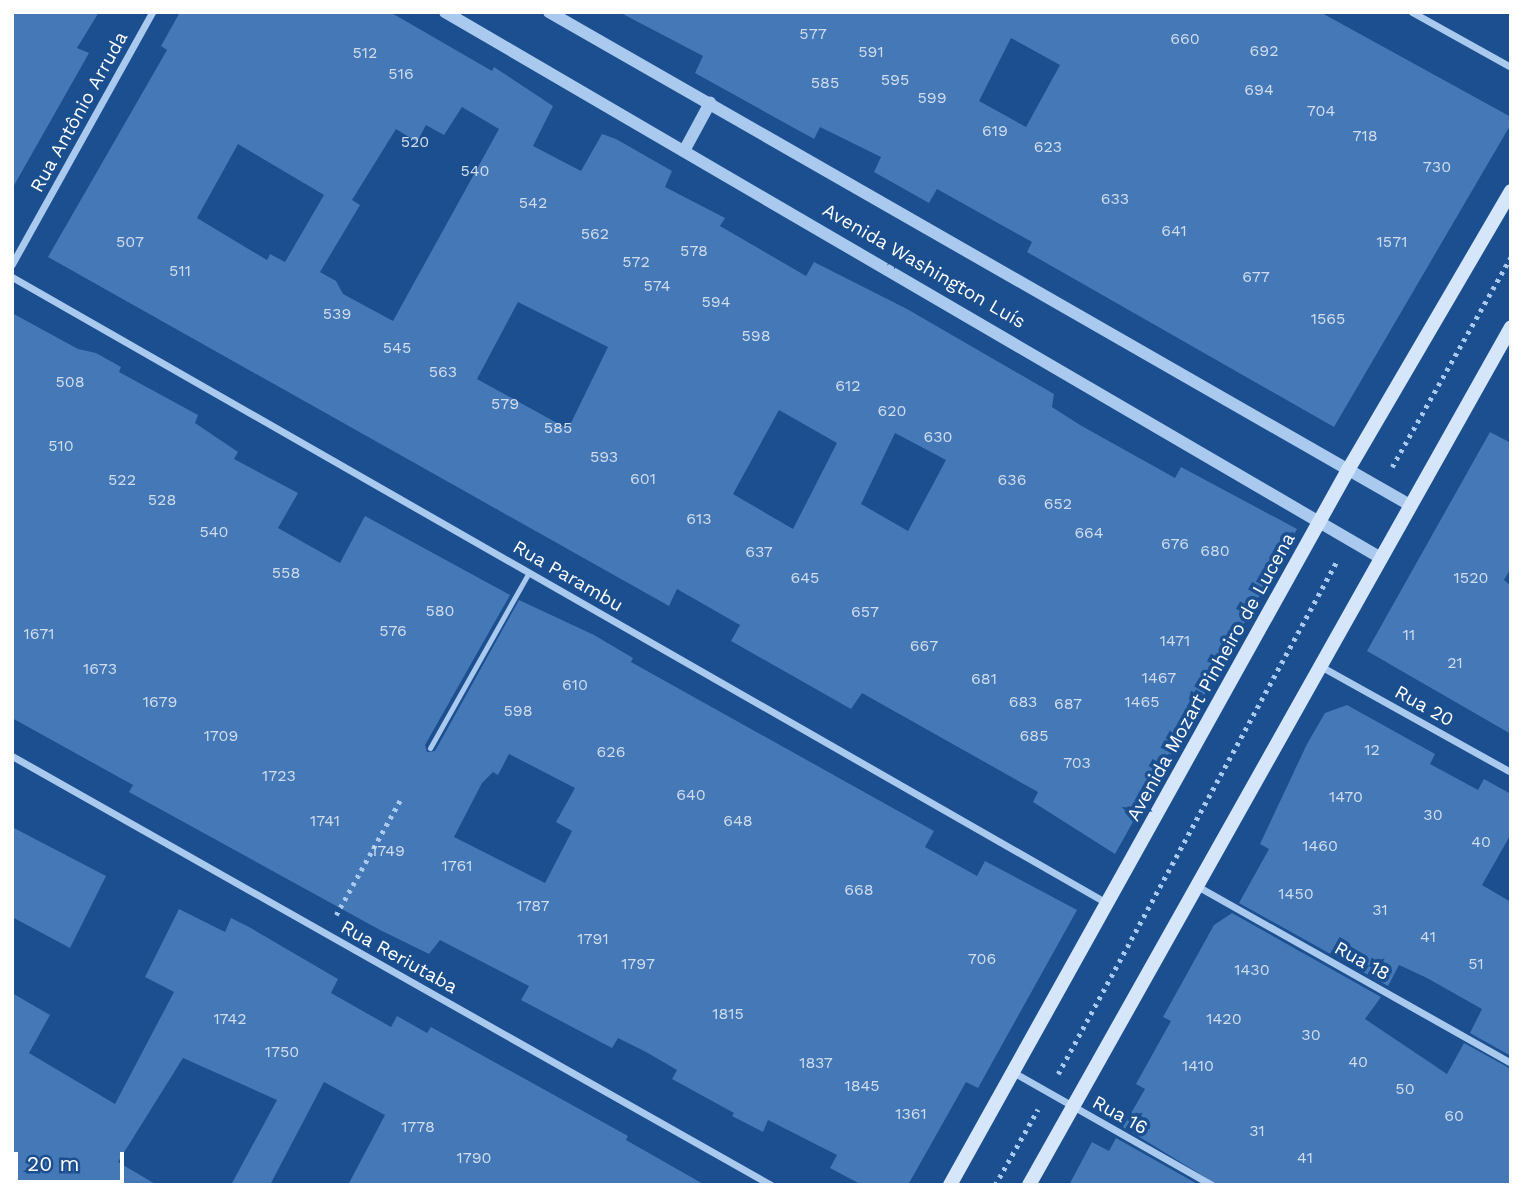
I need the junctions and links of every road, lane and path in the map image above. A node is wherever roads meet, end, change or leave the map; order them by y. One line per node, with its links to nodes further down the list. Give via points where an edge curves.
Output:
1 (152, 12): 10 (street, Rua Antônio Arruda)
2 (445, 12): 7 (street, Avenida Washington Luís)
3 (549, 12): 6 (street, Avenida Washington Luís)
4 (1412, 12): 5 (street)
5 (1511, 67)
6 (710, 103): 7 (street); 13 (street, Avenida Washington Luís)
7 (684, 151): 16 (street, Avenida Washington Luís)
8 (1511, 191): 13 (main road, Avenida Mozart Pinheiro de Lucena)
9 (1511, 257): 14 (path)
10 (12, 264)
11 (12, 277): 19 (street, Rua Parambu)
12 (1511, 327): 15 (main road)
13 (1348, 470): 14 (street, Avenida Washington Luís); 16 (main road, Avenida Mozart Pinheiro de Lucena)
14 (1380, 488): 15 (street, Avenida Washington Luís)
15 (1410, 505): 18 (main road)
16 (1320, 521): 17 (street, Avenida Washington Luís); 26 (main road, Avenida Mozart Pinheiro de Lucena)
17 (1349, 539): 18 (street, Avenida Washington Luís); 30 (path)
18 (1381, 558): 20 (main road)
19 (529, 572): 21 (lane); 26 (street, Rua Parambu)
20 (1322, 667): 23 (street, Rua 20); 25 (main road)
21 (430, 748)
22 (12, 756): 27 (street, Rua Reriutaba)
23 (1511, 772)
24 (402, 797): 27 (path)
25 (1197, 886): 28 (street, Rua 18); 31 (main road)
26 (1107, 903): 29 (main road, Avenida Mozart Pinheiro de Lucena)
27 (326, 934): 32 (street, Rua Reriutaba)
28 (1511, 1063)
29 (1013, 1072): 30 (street, Rua 16); 33 (main road, Avenida Mozart Pinheiro de Lucena)
30 (1048, 1091): 31 (street, Rua 16); 34 (path)
31 (1076, 1108): 35 (main road); 36 (street, Rua 16)
32 (771, 1185)
33 (950, 1185)
34 (996, 1185)
35 (1029, 1185)
36 (1212, 1185)

